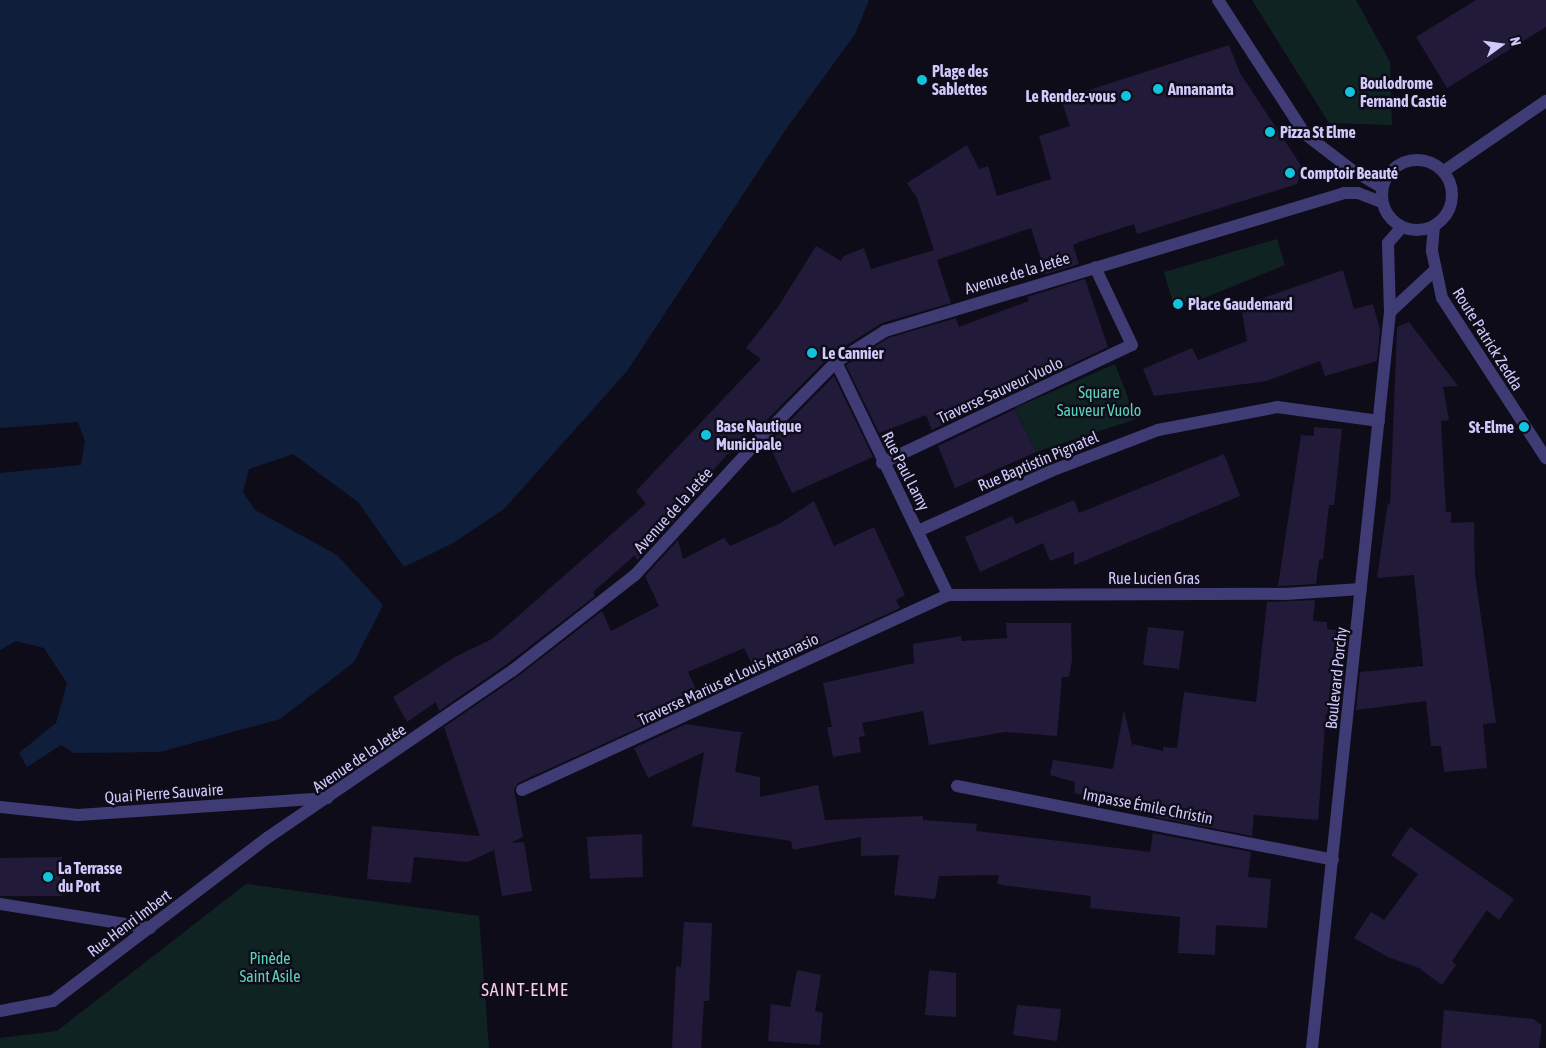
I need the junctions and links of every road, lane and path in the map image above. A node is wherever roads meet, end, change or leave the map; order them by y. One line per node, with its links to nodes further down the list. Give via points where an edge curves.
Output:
1 (1218, 0): 4 (street, via 1305,134 1352,170)
2 (1546, 101): 3 (street)
3 (1444, 172): 4 (street, via 1428,161 1409,160 1392,170); 6 (street, via 1452,191 1452,202 1445,216)
4 (1382, 187): 5 (street)
5 (1382, 202): 7 (street, via 1389,216); 8 (street, Avenue de la Jetée, via 1358,193 1344,193)
6 (1434, 226): 7 (street, via 1412,230); 9 (street, Route Patrick Zedda)
7 (1402, 227): 10 (street, Boulevard Porchy, via 1388,243)
8 (1095, 267): 11 (street, Avenue de la Jetée, via 885,332); 14 (street, Traverse Sauveur Vuolo, via 1132,345)
9 (1434, 272): 10 (street); 13 (street, Route Patrick Zedda, via 1442,298)
10 (1390, 312): 12 (street, Boulevard Porchy)
11 (836, 362): 14 (street, Rue Paul Lamy); 20 (street, Avenue de la Jetée, via 754,445 635,575 512,671)
12 (1379, 422): 15 (street, Rue Baptistin Pignatel, via 1277,407 1158,430 1051,471); 16 (street, Boulevard Porchy)
13 (1546, 458)
14 (882, 463): 15 (street, Rue Paul Lamy)
15 (918, 531): 17 (street, Rue Paul Lamy)
16 (1361, 589): 17 (street, Rue Lucien Gras, via 1285,594); 23 (street, Boulevard Porchy)
17 (948, 595): 19 (street, Traverse Marius et Louis Attanasio)
18 (957, 786): 23 (street, Impasse Émile Christin)
19 (522, 790)
20 (330, 798): 21 (street, Quai Pierre Sauvaire, via 78,815); 22 (street, Avenue de la Jetée)
21 (0, 807)
22 (267, 838): 25 (street, Rue Henri Imbert)
23 (1333, 860): 27 (street, Boulevard Porchy)
24 (0, 904): 25 (street)
25 (150, 928): 26 (street, Rue Henri Imbert, via 52,1001)
26 (0, 1011)
27 (1312, 1048)

